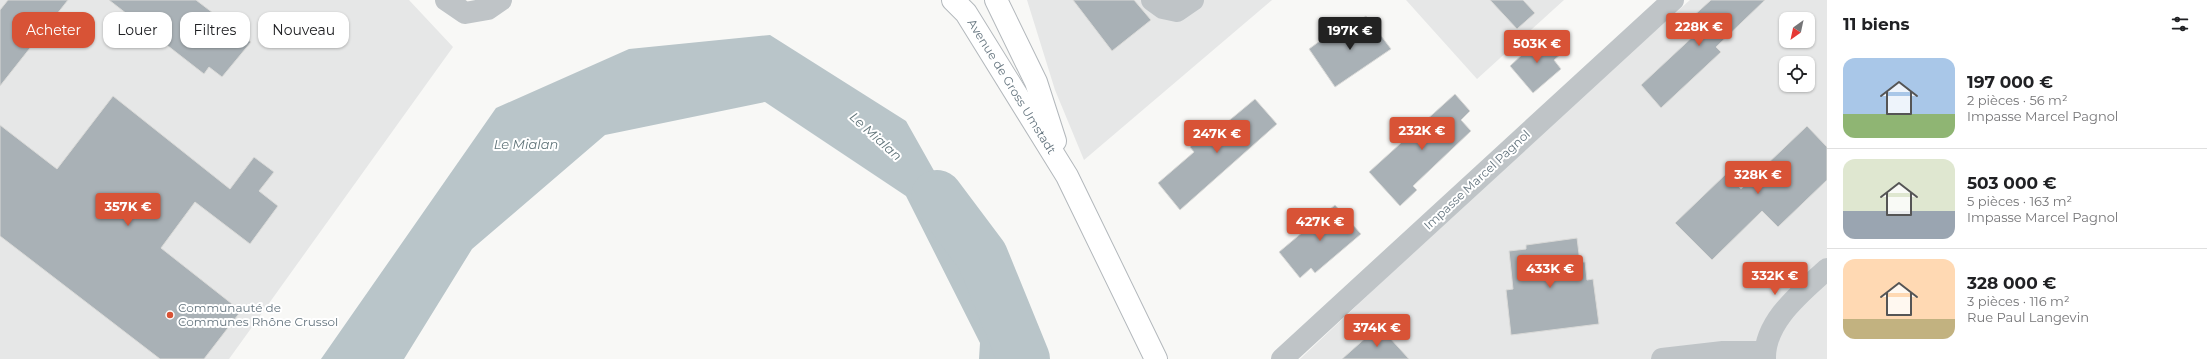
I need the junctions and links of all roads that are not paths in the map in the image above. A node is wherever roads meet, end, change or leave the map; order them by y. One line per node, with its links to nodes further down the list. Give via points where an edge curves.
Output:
1 (446, 0): 2 (street, via 465,13 488,9)
2 (501, 0)
3 (953, 0): 8 (main road, Avenue de Gross Umstadt, via 966,13)
4 (996, 0): 8 (main road, Avenue de Gross Umstadt, via 1036,82)
5 (1152, 0): 6 (street, via 1163,8 1177,11)
6 (1193, 0)
7 (1673, 0): 12 (street, Impasse Marcel Pagnol)
8 (1067, 176): 11 (main road, Avenue de Gross Umstadt)
9 (1827, 269): 10 (street, via 1786,309 1773,328)
10 (1765, 356): 13 (street, via 1723,352)
11 (1156, 359)
12 (1282, 359)
13 (1662, 359)

